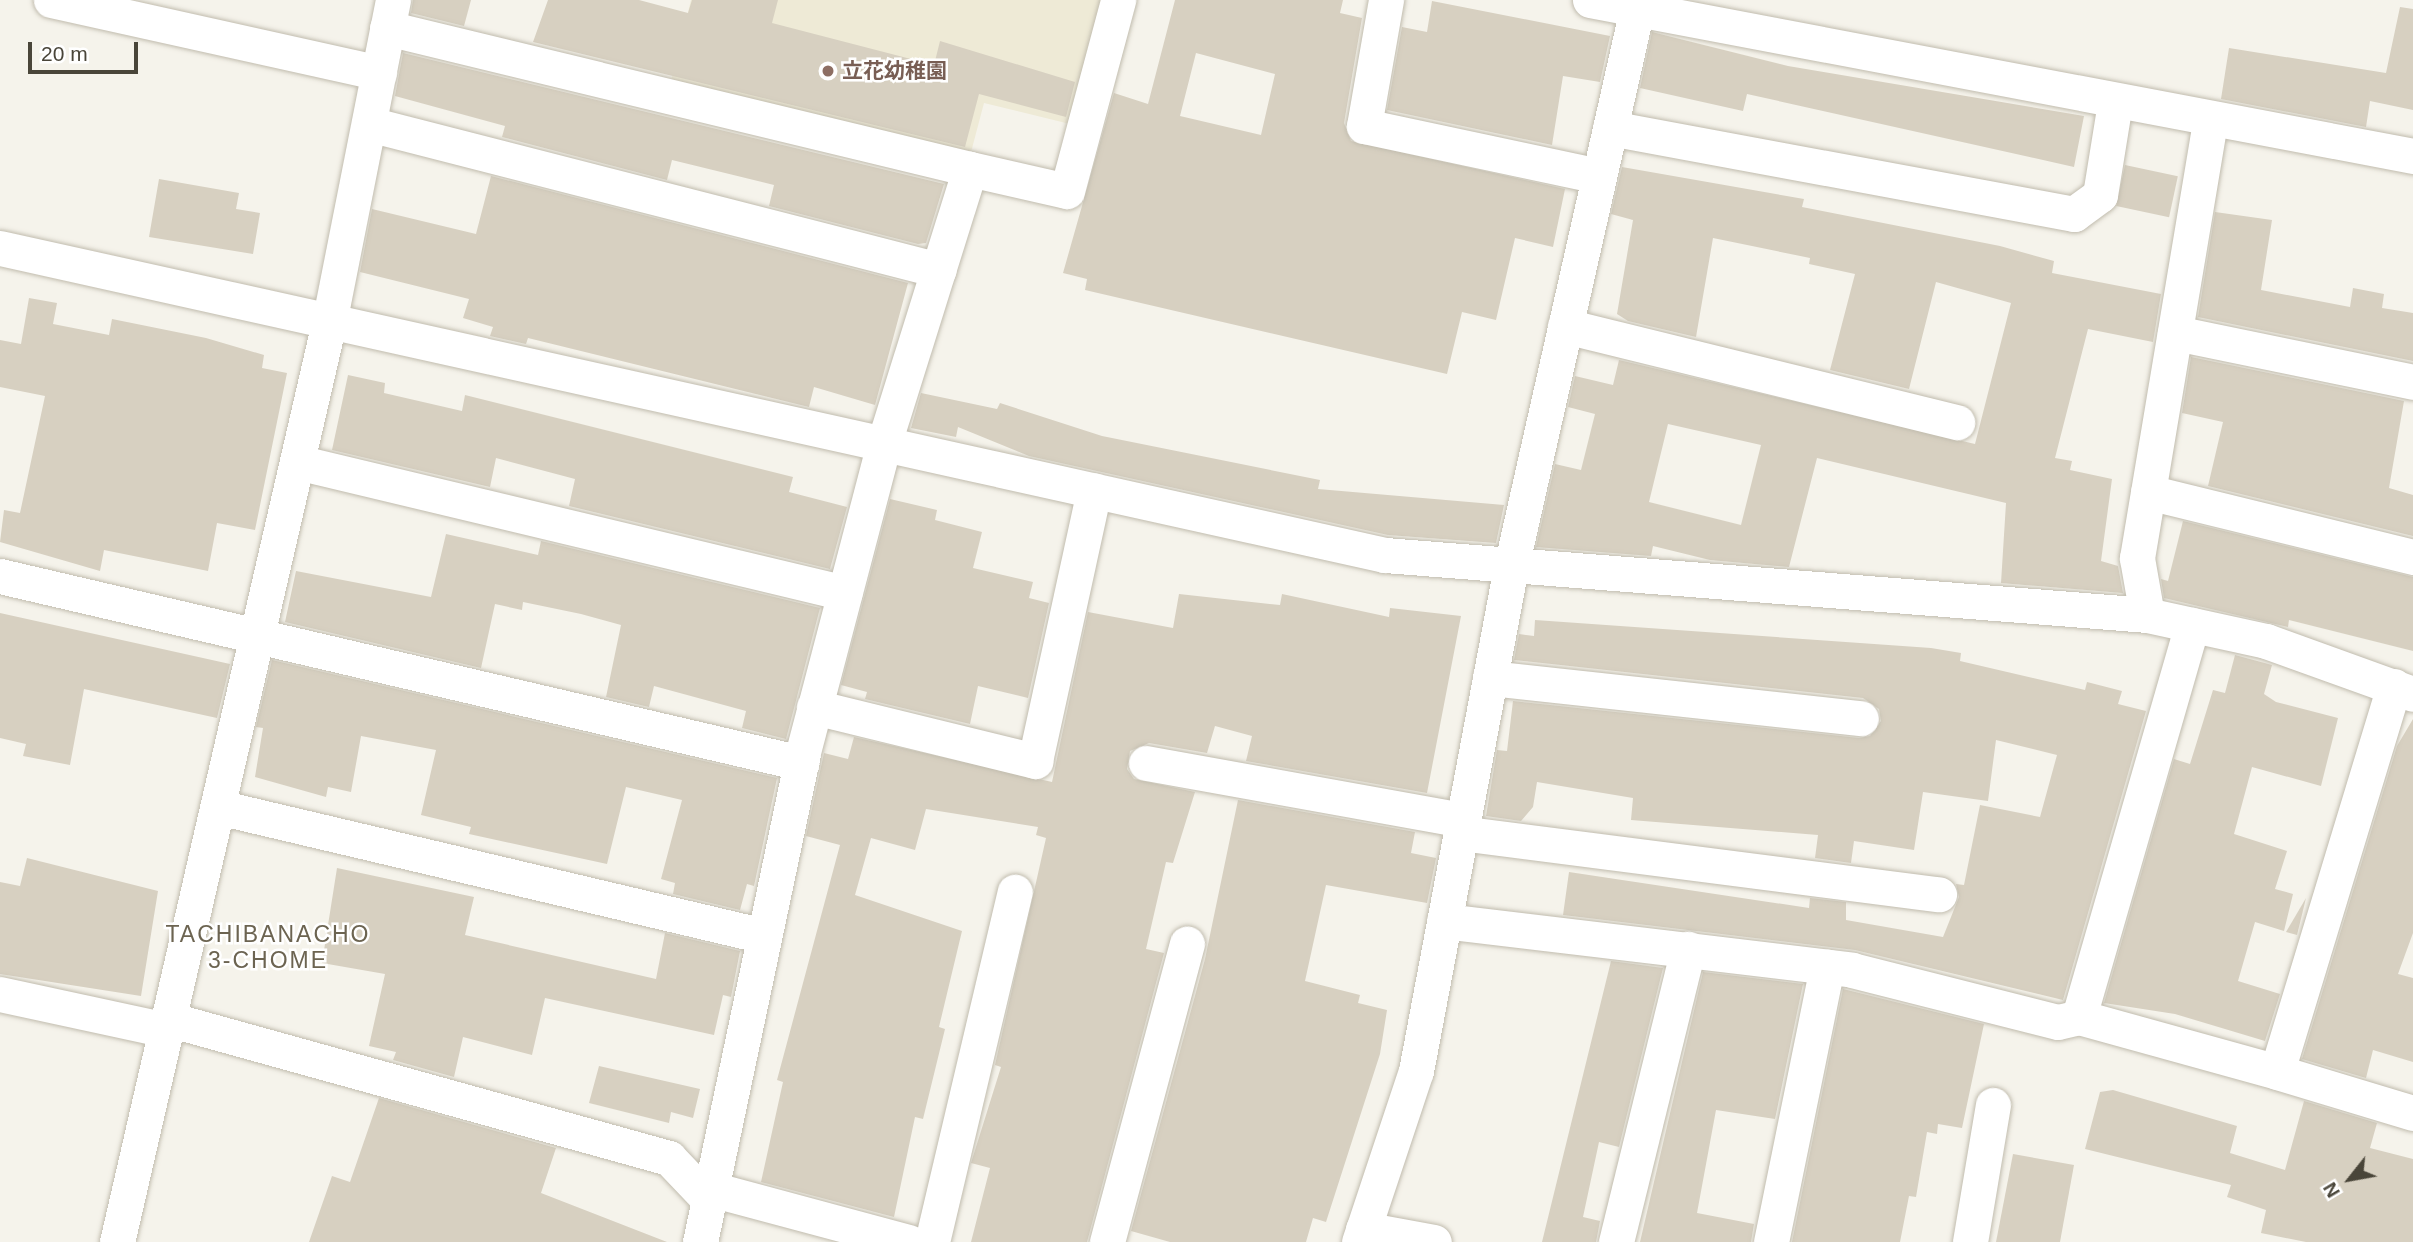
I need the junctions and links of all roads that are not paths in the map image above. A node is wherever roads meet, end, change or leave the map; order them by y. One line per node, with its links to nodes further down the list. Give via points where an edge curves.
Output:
1 (51, 0): 7 (street)
2 (1118, 0): 13 (street, via 1067,191)
3 (1386, 0): 14 (street, via 1364,126)
4 (1590, 0): 5 (street)
5 (1638, 5): 8 (street); 11 (street)
6 (390, 14): 7 (street); 13 (street)
7 (379, 74): 10 (street)
8 (2115, 102): 9 (street); 11 (street, via 2100,195 2074,214)
9 (2210, 120): 12 (street); 19 (street)
10 (369, 124): 16 (street); 17 (street)
11 (1610, 128): 14 (street)
12 (2413, 156)
13 (971, 169): 16 (street)
14 (1599, 176): 18 (street)
15 (0, 248): 17 (street)
16 (939, 270): 22 (street)
17 (330, 318): 22 (street); 23 (street)
18 (1565, 326): 21 (street); 27 (street)
19 (2175, 333): 20 (street); 25 (street)
20 (2413, 382)
21 (1957, 422)
22 (884, 443): 24 (street); 29 (street)
23 (298, 462): 29 (street); 32 (street)
24 (1094, 491): 27 (street, via 1385,555); 35 (street, via 1035,761)
25 (2148, 492): 26 (street); 30 (street, via 2137,558)
26 (2413, 556)
27 (1511, 567): 30 (street); 33 (street)
28 (0, 576): 32 (street)
29 (845, 593): 35 (street)
30 (2147, 615): 31 (street)
31 (2192, 625): 34 (street, via 2279,645); 49 (street)
32 (258, 633): 37 (street); 39 (street)
33 (1490, 678): 36 (street); 40 (street)
34 (2404, 690): 51 (street)
35 (814, 707): 37 (street)
36 (1861, 718)
37 (800, 763): 44 (street)
38 (1146, 763): 40 (street)
39 (218, 807): 44 (street); 50 (street)
40 (1462, 826): 42 (street); 43 (street)
41 (1016, 892): 59 (street)
42 (1939, 894)
43 (1444, 921): 46 (street); 55 (street, via 1416,1071)
44 (764, 936): 54 (street)
45 (1186, 944): 60 (street)
46 (1688, 949): 47 (street); 62 (street)
47 (1827, 967): 49 (street, via 2059,1022); 63 (street)
48 (0, 995): 50 (street)
49 (2079, 1017): 51 (street)
50 (167, 1024): 54 (street, via 669,1158); 56 (street)
51 (2277, 1072): 53 (street)
52 (1993, 1105): 64 (street)
53 (2413, 1113)
54 (710, 1195): 57 (street); 58 (street)
55 (1361, 1236): 61 (street)
56 (117, 1242)
57 (700, 1242)
58 (909, 1242)
59 (932, 1242)
60 (1107, 1242)
61 (1434, 1242)
62 (1616, 1242)
63 (1772, 1242)
64 (1970, 1242)

